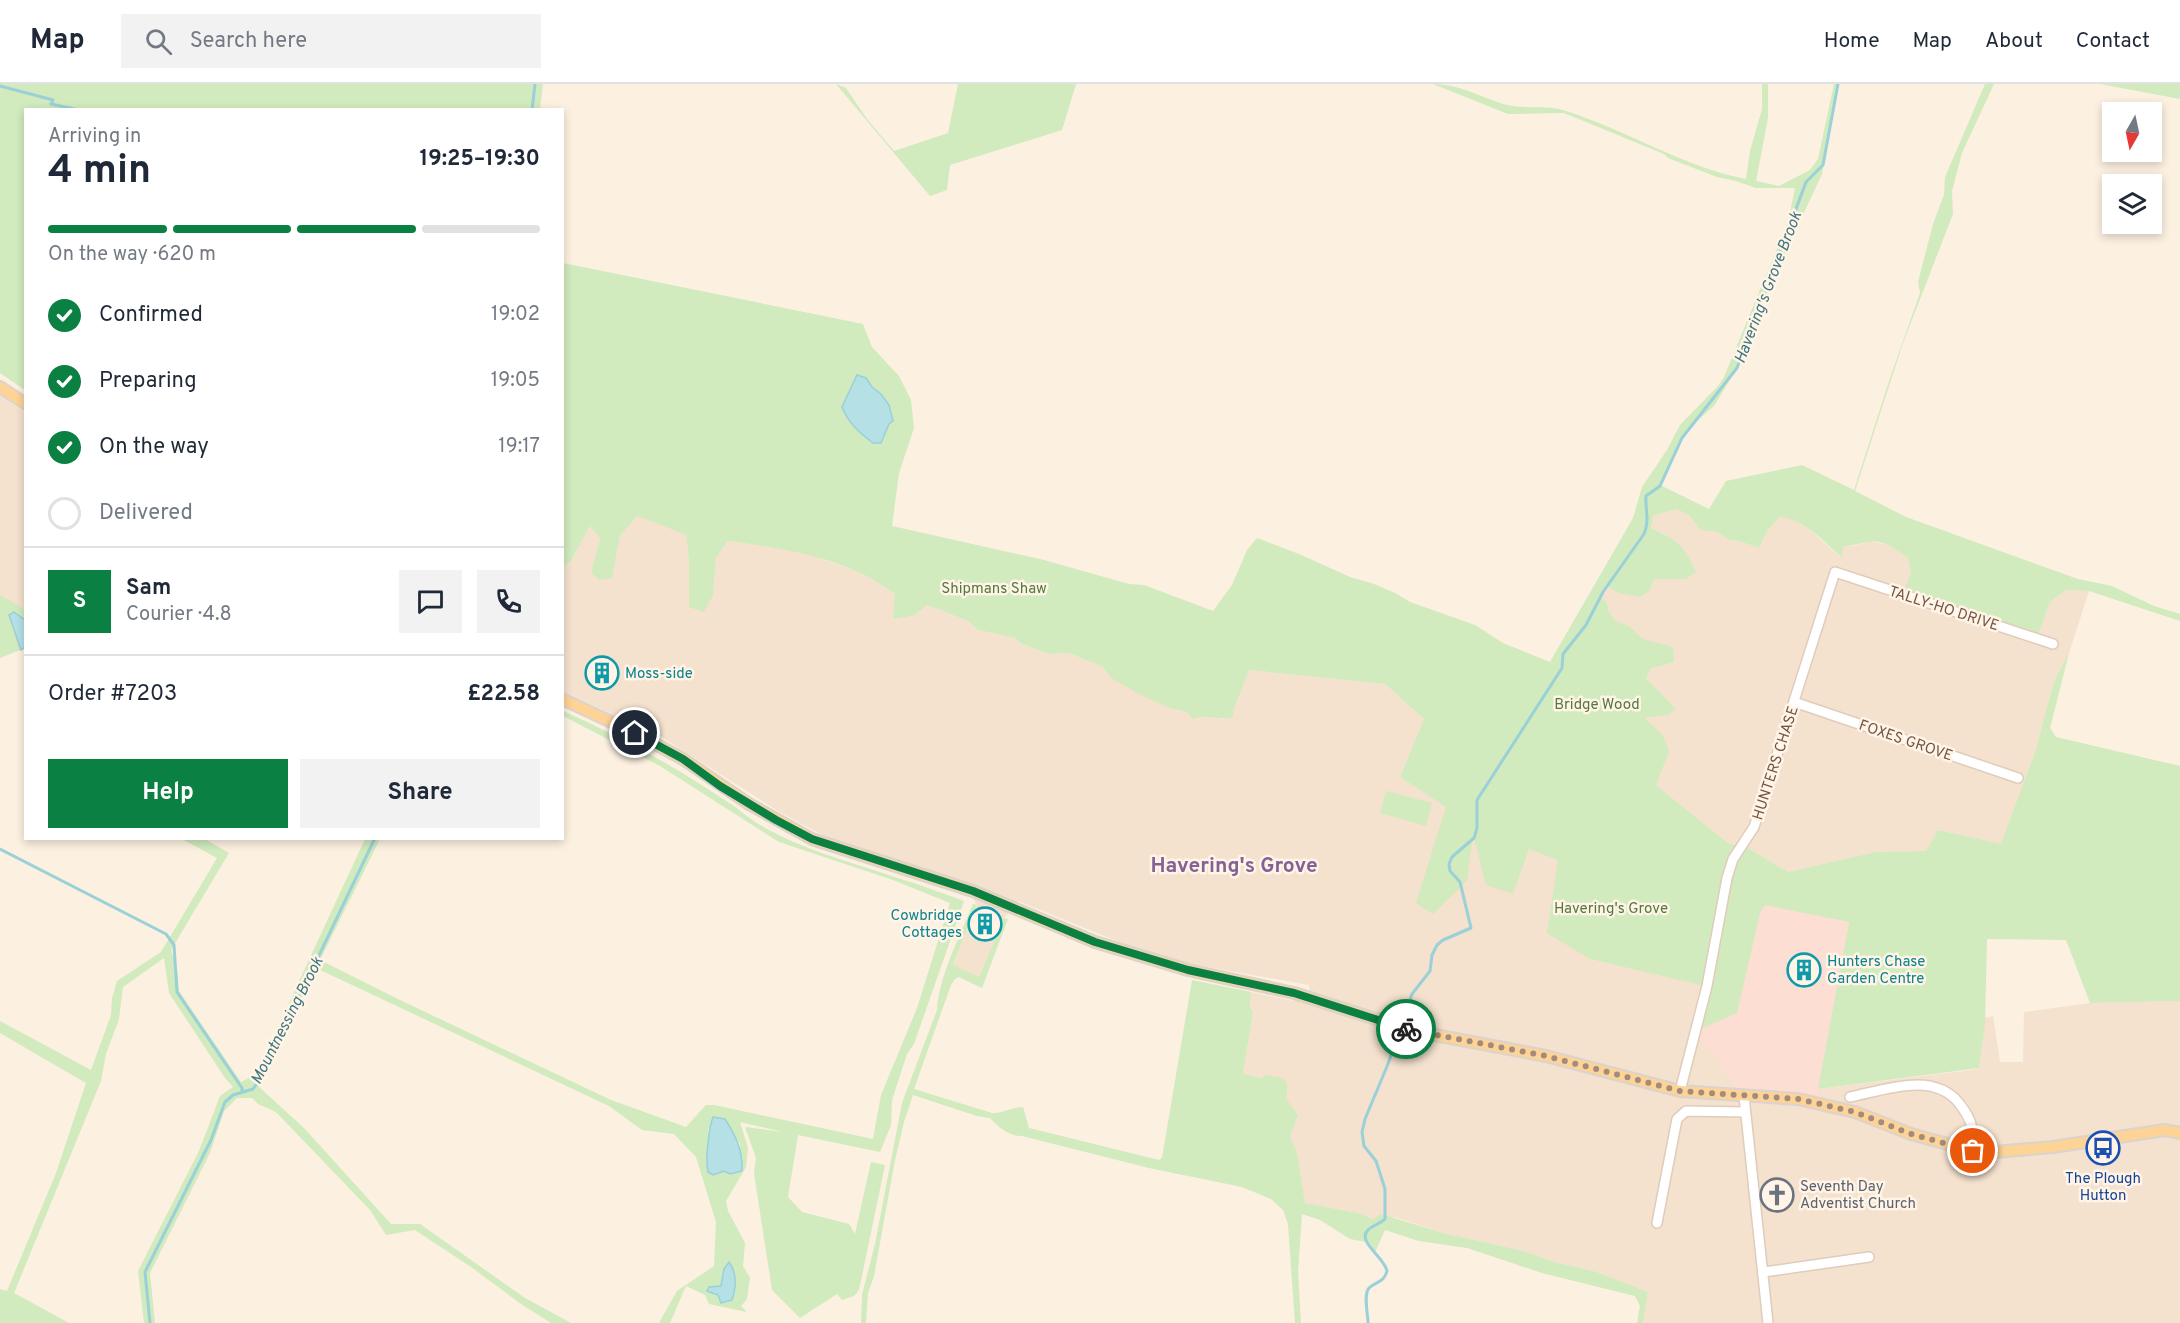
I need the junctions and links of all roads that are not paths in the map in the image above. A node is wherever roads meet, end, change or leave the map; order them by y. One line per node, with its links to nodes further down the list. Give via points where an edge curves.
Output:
1 (0, 387): 2 (main road)
2 (24, 403)
3 (1835, 572): 4 (street, TALLY-HO DRIVE); 6 (street, HUNTERS CHASE)
4 (2053, 644)
5 (564, 700): 8 (main road, via 683,759 749,804 812,839 973,891 1095,942 1188,970 1294,993 1413,1031 1546,1056)
6 (1794, 702): 7 (street, FOXES GROVE); 8 (street, HUNTERS CHASE, via 1754,827 1733,859 1727,878 1707,986)
7 (2018, 778)
8 (1680, 1091): 9 (main road)
9 (1744, 1096): 11 (street); 13 (main road, via 1798,1099 1855,1112 1911,1134)
10 (1850, 1096): 13 (street, via 1912,1085 1946,1091 1968,1114)
11 (1745, 1112): 14 (street, via 1686,1111 1677,1119); 16 (street)
12 (2180, 1133): 13 (main road, via 2166,1130 2053,1148)
13 (1973, 1151)
14 (1657, 1223)
15 (1869, 1257): 16 (street)
16 (1764, 1272): 17 (street)
17 (1768, 1323)

